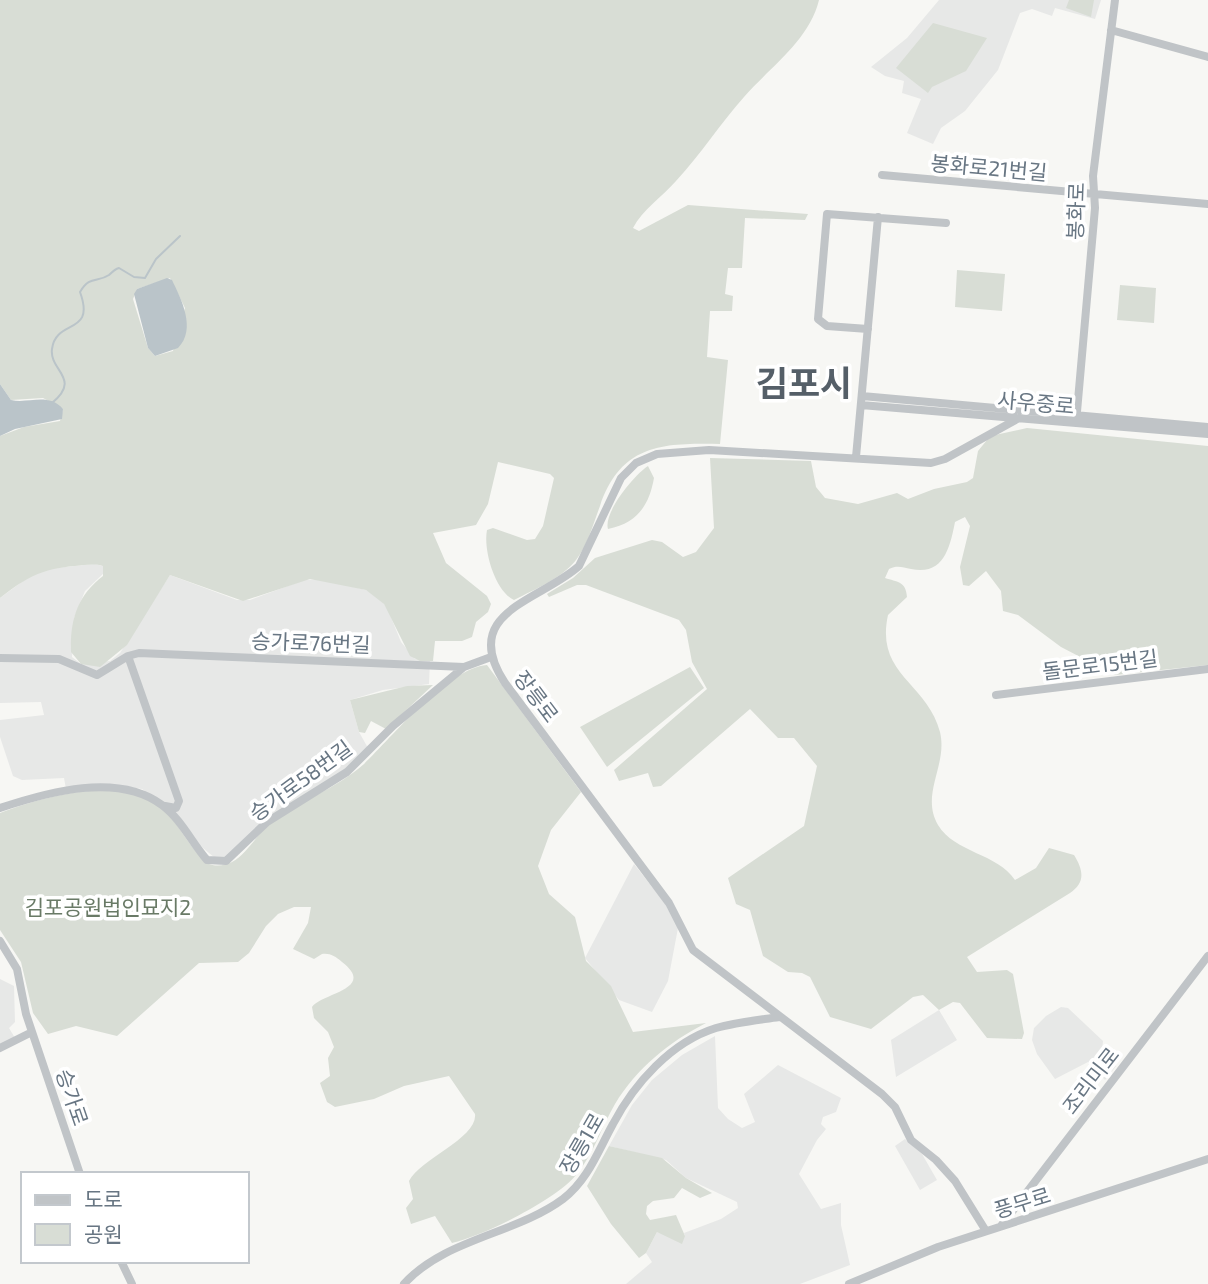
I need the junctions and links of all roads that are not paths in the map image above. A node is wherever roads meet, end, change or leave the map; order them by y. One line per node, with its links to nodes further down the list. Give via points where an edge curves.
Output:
1 (1115, 0): 2 (street, 봉화로)
2 (1111, 30): 3 (street); 5 (street, 봉화로)
3 (1208, 57)
4 (882, 176): 5 (street, 봉화로21번길)
5 (1093, 193): 6 (street, 봉화로21번길); 12 (street, 봉화로)
6 (1208, 204)
7 (878, 217): 8 (street); 9 (street); 9 (street, via 827,214 817,313 827,326)
8 (946, 223)
9 (868, 329): 10 (street)
10 (862, 401): 11 (street, 사우중로); 12 (street, 사우중로); 15 (street)
11 (1019, 418): 12 (street, 사우중로); 15 (street, 장릉로, via 941,461)
12 (1076, 419): 13 (street, 사우중로); 14 (street, 사우중로)
13 (1208, 427)
14 (1208, 434)
15 (856, 457): 17 (street, 장릉로, via 694,450 646,458 621,478 579,566 502,617 494,632)
16 (128, 656): 18 (street, 승가로76번길, via 97,675 59,659); 19 (street, 승가로76번길, via 146,653); 22 (street, via 179,801 176,808)
17 (491, 657): 19 (street, 승가로76번길); 26 (street, 장릉로, via 505,683 669,903 691,946)
18 (0, 658)
19 (464, 667): 22 (street, 승가로58번길, via 410,710 347,772 267,822 226,861 207,859)
20 (1208, 669): 21 (street, 돌문로15번길)
21 (996, 695)
22 (165, 806): 23 (street, 승가로58번길, via 140,793 107,787)
23 (0, 808)
24 (0, 941): 27 (street, 승가로, via 17,969)
25 (1208, 956): 31 (street, 조리미로)
26 (779, 1017): 32 (street, 장릉로, via 888,1100 911,1140 944,1167); 35 (street, 장릉1로, via 718,1028 676,1050 628,1097 584,1178 565,1197 436,1260)
27 (32, 1032): 28 (street); 30 (street, 승가로)
28 (0, 1048)
29 (1208, 1159): 31 (street, 풍무로)
30 (79, 1172)
31 (1001, 1227): 32 (street, 풍무로)
32 (986, 1231): 36 (street, 풍무로)
33 (122, 1263): 34 (street)
34 (132, 1284)
35 (404, 1284)
36 (849, 1284)

